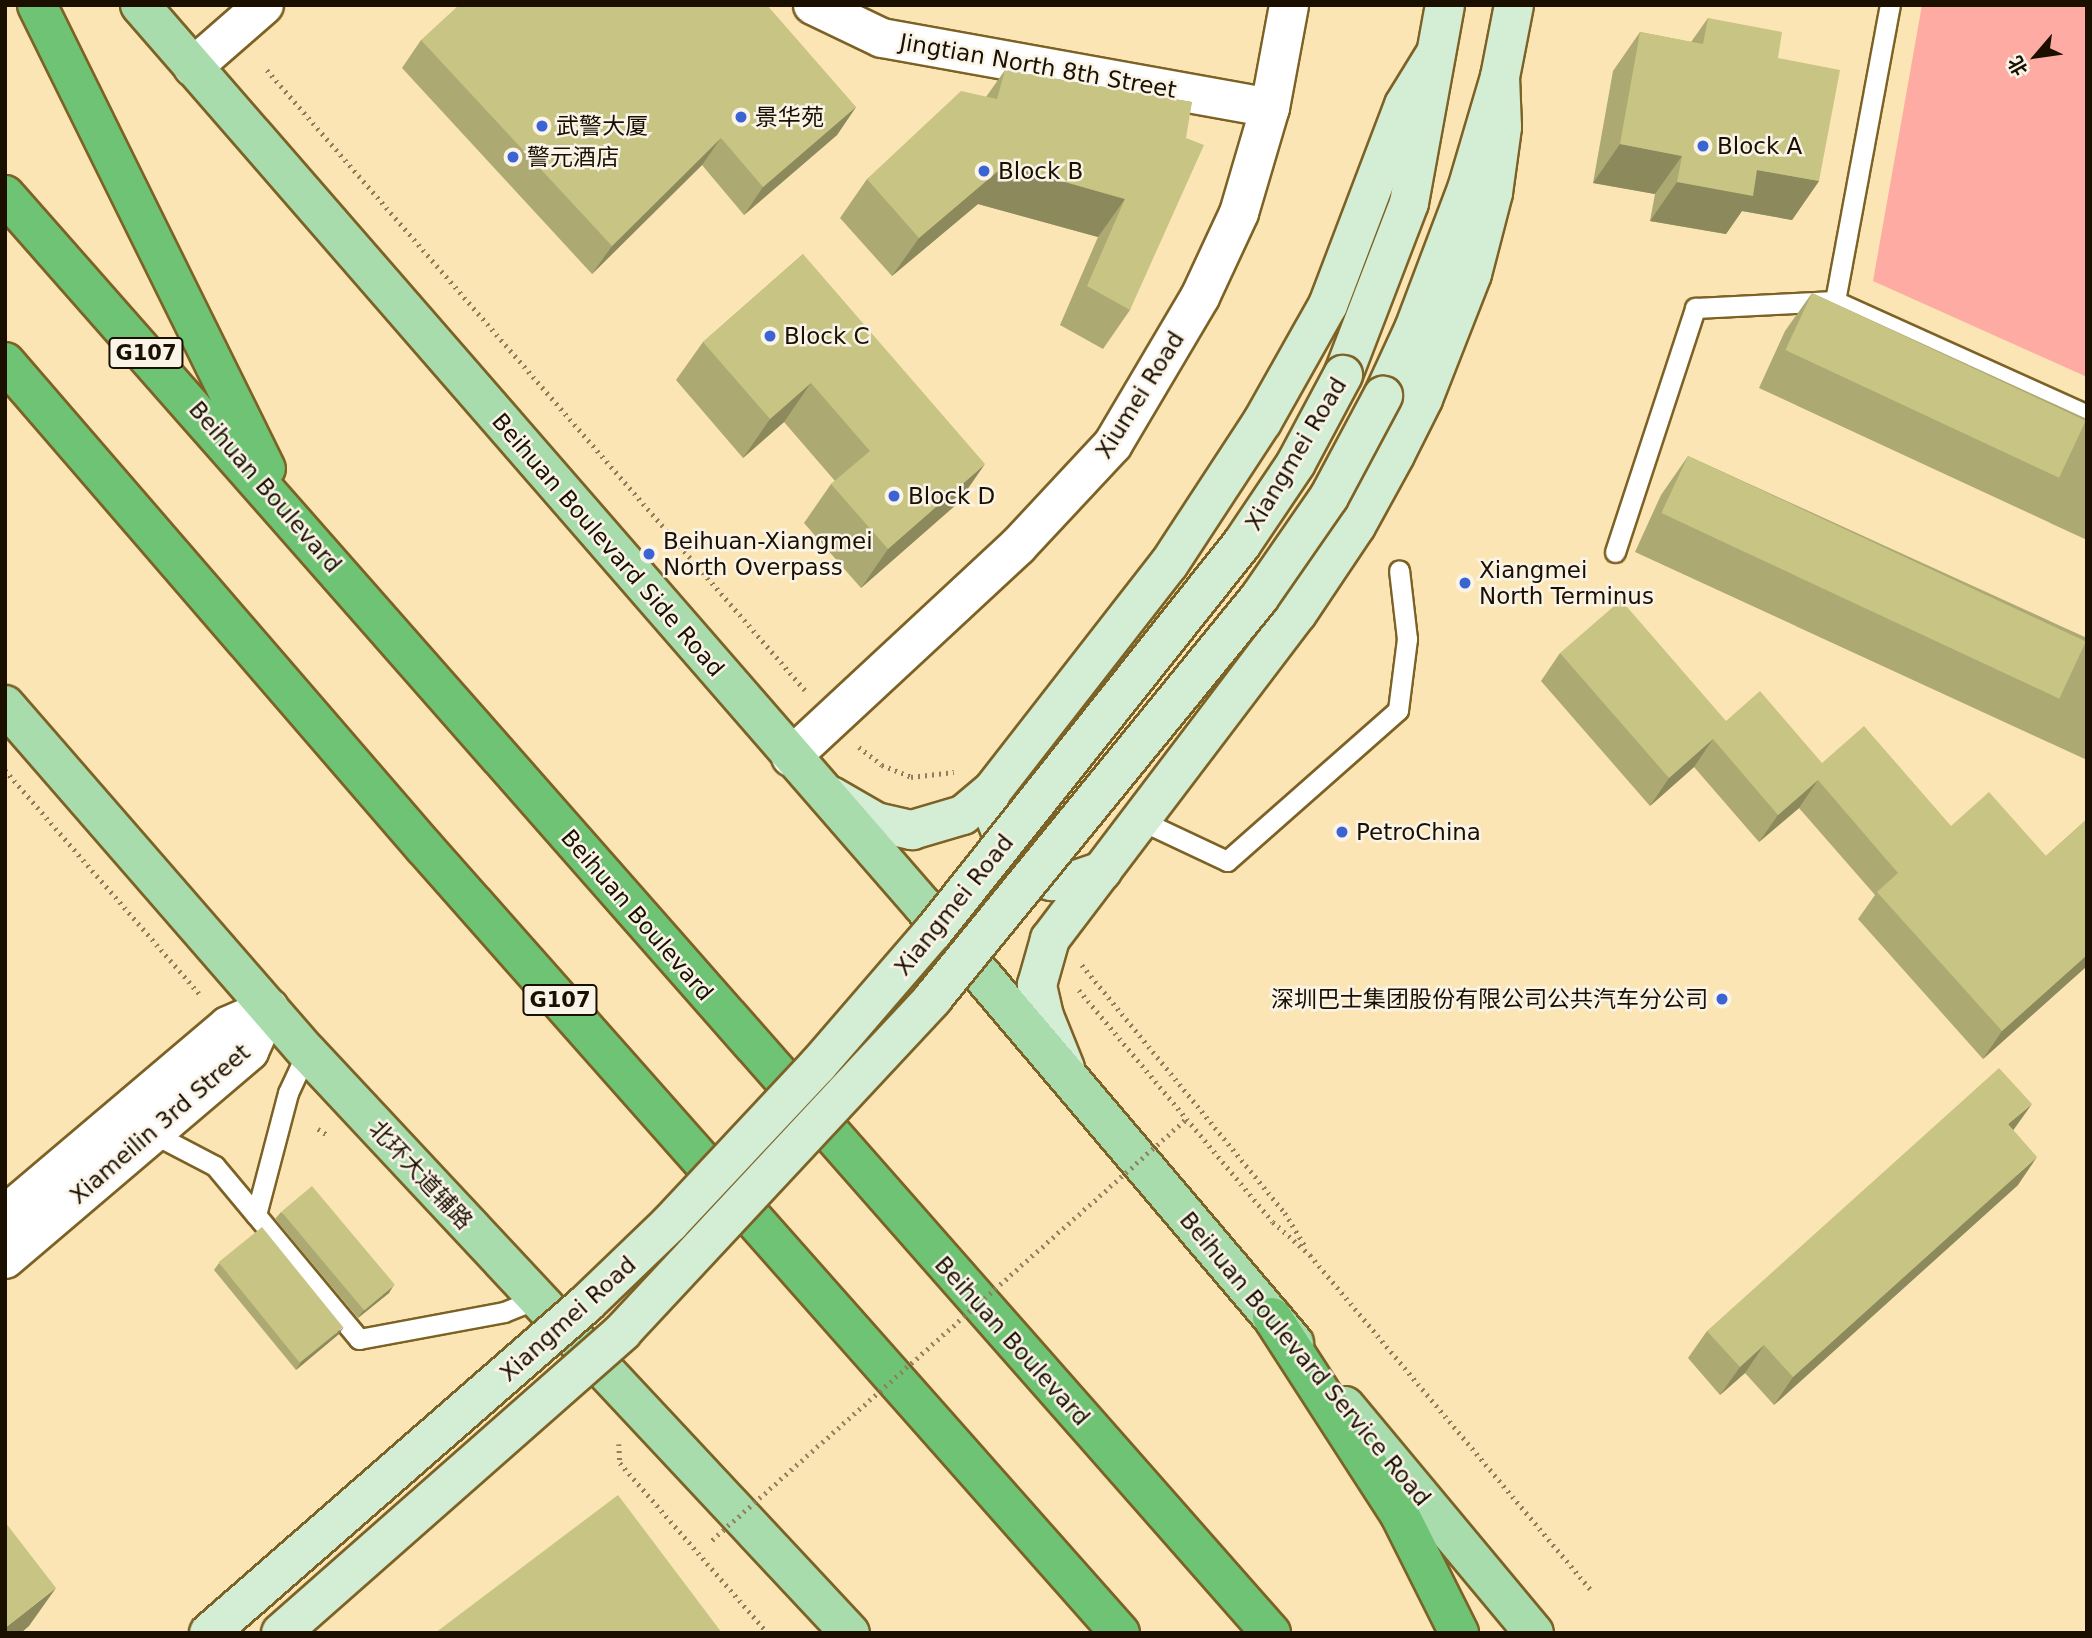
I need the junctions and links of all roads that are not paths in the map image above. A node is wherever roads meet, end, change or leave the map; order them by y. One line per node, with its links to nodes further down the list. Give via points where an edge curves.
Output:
1 (37, 5): 17 (highway)
2 (140, 5): 10 (main road, Beihuan Boulevard Side Road)
3 (264, 5): 10 (street)
4 (813, 5): 12 (street, Jingtian North 8th Street, via 882,38)
5 (1289, 5): 12 (street, Xiumei Road)
6 (1445, 5): 9 (main road, Xiangmei Road)
7 (1514, 5): 11 (main road, Xiangmei Road)
8 (1890, 5): 14 (lane)
9 (1436, 53): 22 (main road, via 1399,116 1328,305 1262,422 1169,564); 34 (main road, Xiangmei Road, bridge, via 1409,203 1343,375 1296,463 1241,545 933,932 818,1065 587,1303)
10 (193, 67): 21 (main road, Beihuan Boulevard Side Road)
11 (1500, 77): 23 (main road, via 1502,127 1493,193 1472,274 1423,399 1356,526 1297,614); 35 (main road, Xiangmei Road, bridge, via 1467,189 1414,329 1383,396 1329,496 1252,608 933,998 623,1331)
12 (1270, 108): 21 (street, Xiumei Road, via 1239,213 1200,298 1113,444)
13 (5, 195): 17 (highway, Beihuan Boulevard / G107)
14 (1835, 302): 16 (lane); 18 (lane, via 1695,308)
15 (5, 362): 37 (highway, G107, via 425,847)
16 (2087, 415)
17 (287, 511): 38 (highway, Beihuan Boulevard / G107, via 695,982)
18 (1615, 552)
19 (1399, 570): 23 (lane, via 1407,639 1398,710 1227,861)
20 (5, 705): 25 (main road, 北环大道辅路)
21 (803, 771): 22 (main road, via 859,814 912,830 963,815); 27 (main road, Beihuan Boulevard Side Road)
22 (980, 778): 24 (main road, via 1010,855 1026,873 1051,881 1073,881)
23 (1142, 821): 24 (main road)
24 (1102, 871): 27 (main road, via 1051,939 1037,985 1051,1036)
25 (270, 1008): 26 (main road, 北环大道辅路); 28 (street, Xiameilin 3rd Street, via 249,1051); 29 (street, Xiameilin 3rd Street, via 228,1026)
26 (307, 1052): 30 (lane, via 288,1093); 32 (main road, 北环大道辅路)
27 (1074, 1086): 33 (main road, Beihuan Boulevard Service Road)
28 (152, 1133): 30 (lane, via 215,1166); 31 (street, Xiameilin 3rd Street)
29 (5, 1215)
30 (256, 1215): 32 (lane, via 359,1339 504,1312)
31 (5, 1259)
32 (536, 1298): 36 (main road, 北环大道辅路)
33 (1272, 1317): 39 (highway, via 1400,1515); 40 (main road, Beihuan Boulevard Service Road)
34 (209, 1633)
35 (281, 1633)
36 (850, 1633)
37 (1120, 1633)
38 (1271, 1633)
39 (1460, 1633)
40 (1534, 1633)

